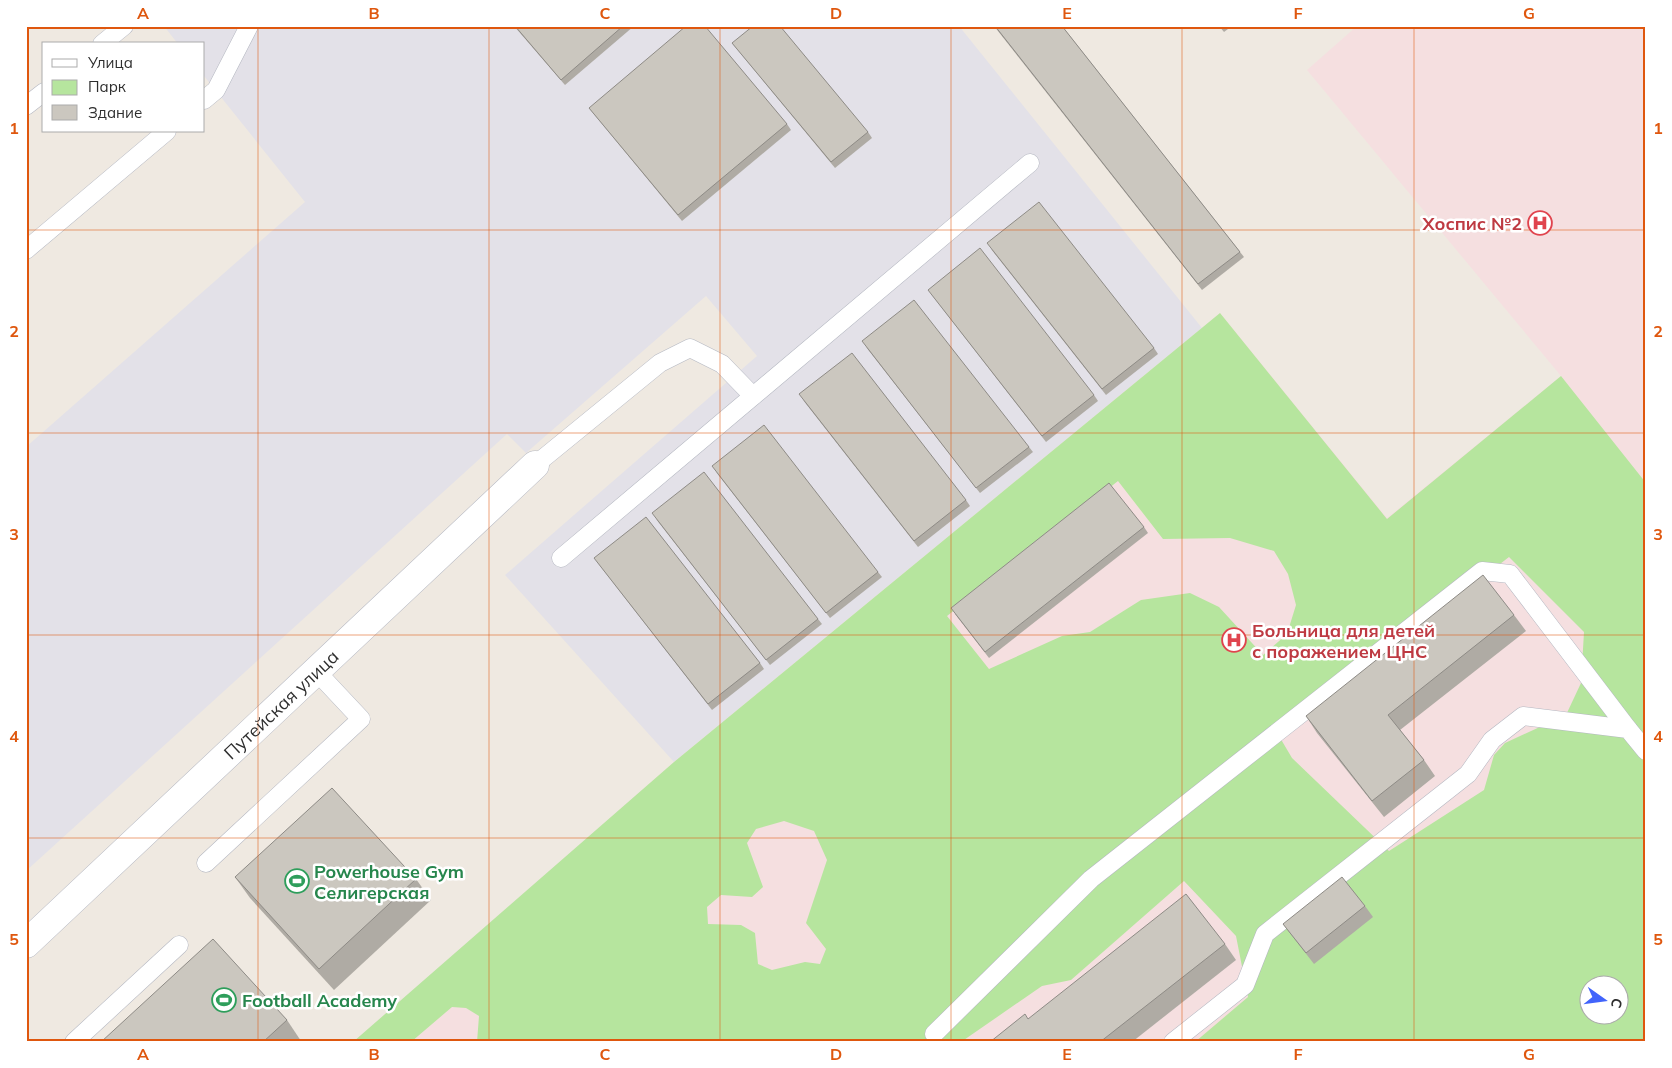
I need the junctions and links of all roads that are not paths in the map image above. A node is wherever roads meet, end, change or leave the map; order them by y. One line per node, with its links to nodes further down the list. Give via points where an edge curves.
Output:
1 (124, 26): 3 (lane)
2 (249, 26): 5 (lane, via 216,90)
3 (104, 42)
4 (42, 94): 6 (lane)
5 (205, 99)
6 (26, 106)
7 (166, 132): 9 (lane)
8 (1030, 163): 10 (lane)
9 (26, 250)
10 (753, 396): 11 (lane, via 722,364 690,348 660,363); 12 (lane)
11 (535, 465): 13 (street, Путейская улица)
12 (561, 558)
13 (316, 670): 16 (lane, via 361,719); 17 (street, Путейская улица)
14 (1628, 729): 15 (lane); 19 (lane, via 1510,574 1482,571 1091,879); 21 (lane, via 1523,716 1492,740 1468,774 1265,934 1244,985)
15 (1646, 751)
16 (206, 863)
17 (26, 944)
18 (179, 945): 20 (lane)
19 (933, 1039)
20 (74, 1042)
21 (1173, 1042)

